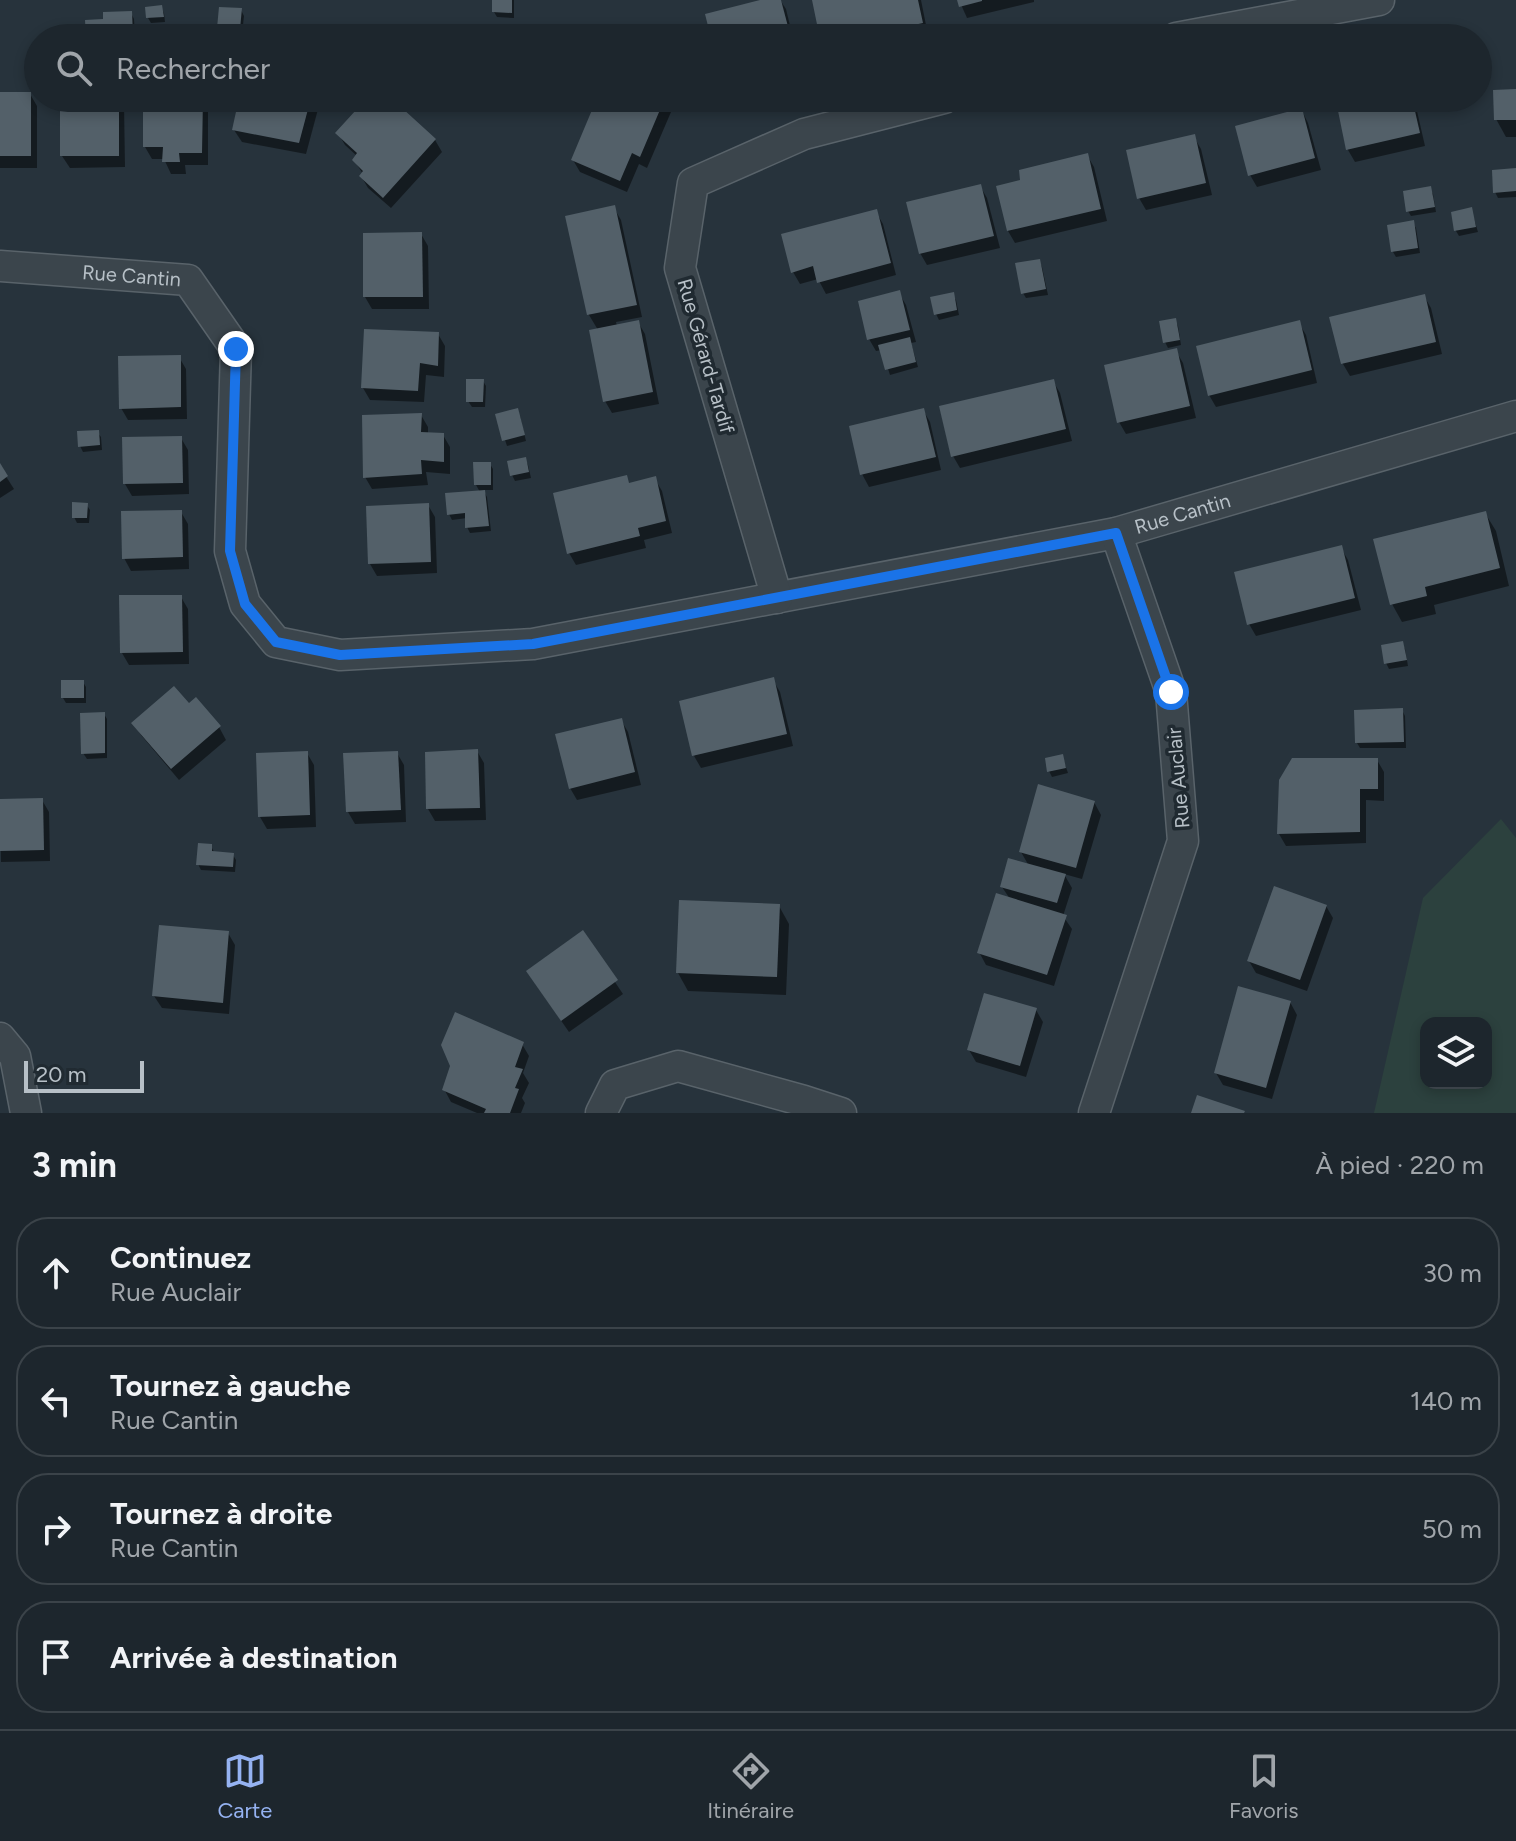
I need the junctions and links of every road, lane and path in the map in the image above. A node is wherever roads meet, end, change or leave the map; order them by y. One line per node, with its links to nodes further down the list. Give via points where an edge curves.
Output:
1 (1379, 0): 2 (street)
2 (1251, 24)
3 (890, 112): 7 (street, Rue Gérard-Tardif, via 804,134 693,183 680,268)
4 (0, 266): 7 (street, Rue Cantin, via 188,280 236,349 230,551 245,604 276,642 340,655 533,644)
5 (1516, 416): 6 (street, Rue Cantin)
6 (1116, 533): 7 (street, Rue Cantin); 12 (street, Rue Auclair, via 1171,692 1183,841)
7 (777, 598)
8 (0, 1038): 9 (street, via 15,1056)
9 (26, 1113)
10 (601, 1113): 11 (street, via 615,1085 678,1066)
11 (841, 1113)
12 (1094, 1113)

